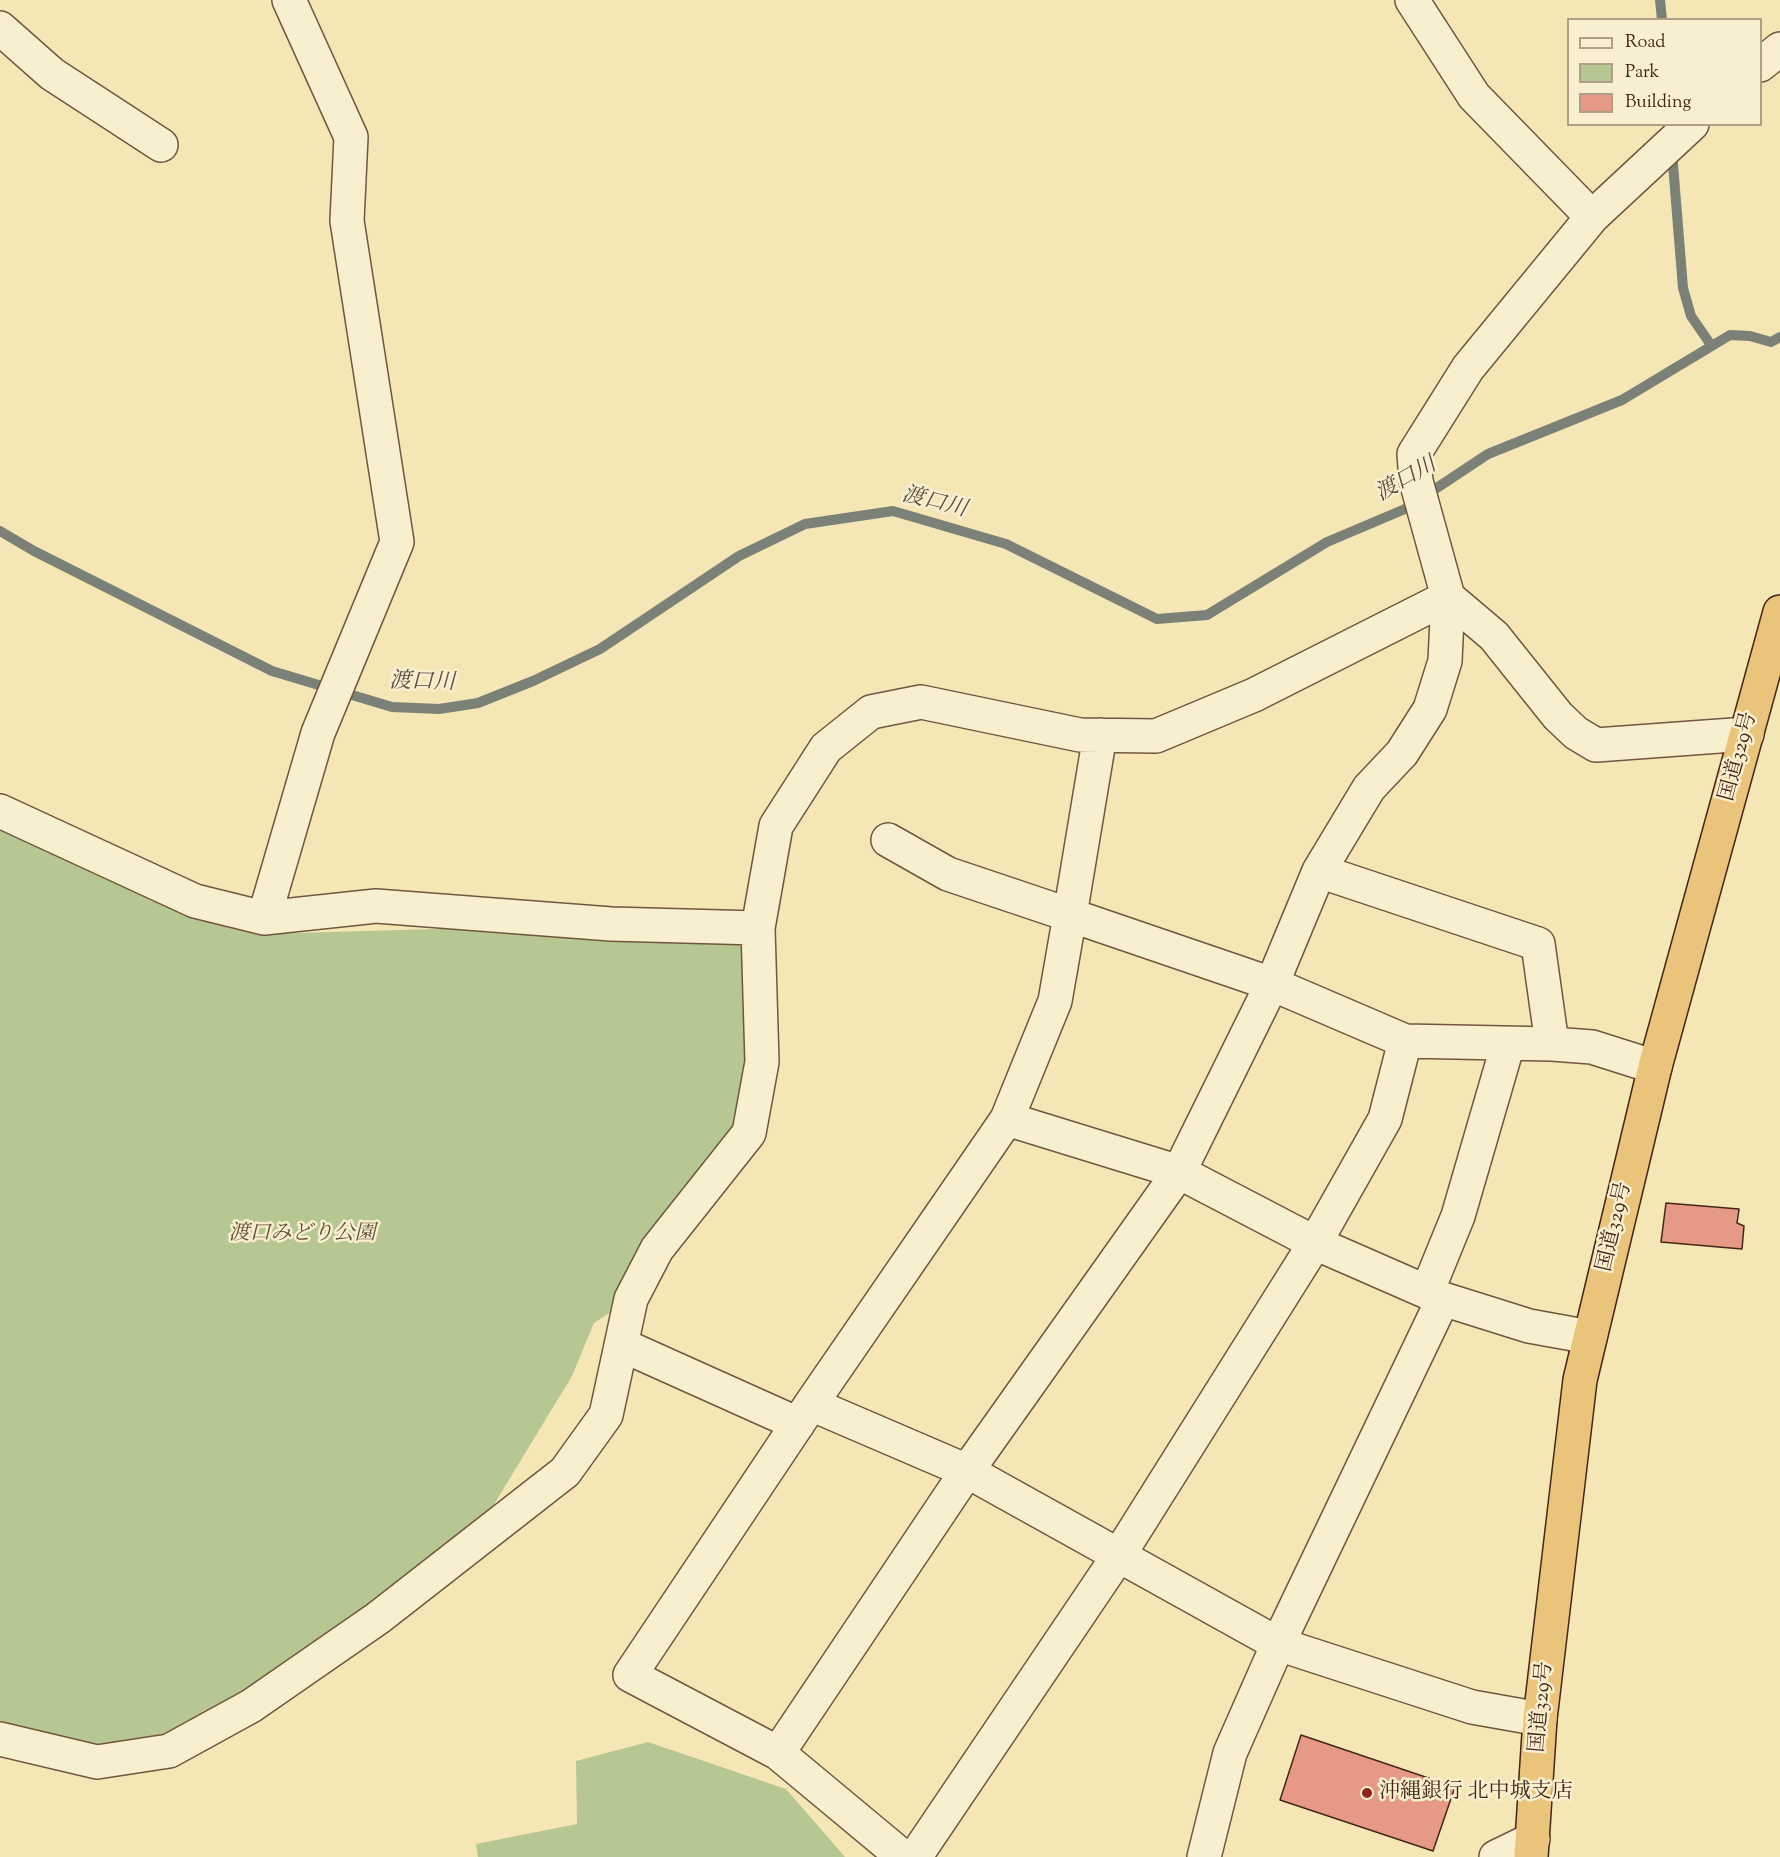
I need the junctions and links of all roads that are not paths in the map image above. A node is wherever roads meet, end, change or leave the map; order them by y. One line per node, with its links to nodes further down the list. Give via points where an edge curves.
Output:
1 (289, 0): 17 (street, via 351,137 347,221 397,542 318,733)
2 (1412, 0): 8 (street, via 1474,96)
3 (0, 28): 7 (street, via 52,74)
4 (1780, 48): 5 (street)
5 (1762, 64)
6 (1690, 126): 8 (street)
7 (161, 145)
8 (1592, 217): 9 (street, via 1468,368 1414,454 1416,481)
9 (1449, 597): 11 (street, via 1494,636 1558,716 1596,745); 12 (street, via 1254,695 1156,736); 15 (street, via 1445,661 1430,709 1402,753 1369,789)
10 (1780, 612): 11 (highway, 国道329号)
11 (1747, 734): 23 (highway, 国道329号)
12 (1100, 735): 16 (street); 18 (street, via 1080,735 921,702 871,712 826,748 776,826)
13 (0, 811): 17 (street, via 195,901)
14 (888, 840): 16 (street, via 948,874)
15 (1320, 871): 19 (street); 22 (street, via 1538,945)
16 (1070, 915): 19 (street); 24 (street, via 1055,1001)
17 (264, 918): 18 (street, via 376,906 611,924)
18 (758, 928): 29 (street, via 762,1062 748,1133 657,1249 632,1299)
19 (1272, 984): 20 (street); 25 (street)
20 (1405, 1041): 21 (street); 26 (street, via 1385,1119)
21 (1508, 1044): 22 (street); 27 (street)
22 (1552, 1044): 23 (street, via 1592,1047)
23 (1655, 1067): 28 (highway, 国道329号)
24 (1007, 1119): 25 (street); 30 (street)
25 (1179, 1172): 26 (street); 31 (street)
26 (1315, 1243): 27 (street); 32 (street)
27 (1435, 1296): 28 (street, via 1529,1326); 33 (street)
28 (1590, 1337): 34 (highway, 国道329号, via 1578,1397)
29 (622, 1345): 30 (street); 35 (street, via 606,1414 565,1472 378,1618 251,1706 169,1752 97,1762)
30 (804, 1414): 31 (street); 36 (street, via 630,1675)
31 (968, 1471): 32 (street); 36 (street)
32 (1119, 1555): 33 (street); 39 (street)
33 (1278, 1644): 34 (street, via 1472,1707); 40 (street, via 1230,1753)
34 (1540, 1719): 37 (highway, 国道329号)
35 (0, 1739)
36 (778, 1753): 38 (street)
37 (1532, 1848): 41 (street)
38 (903, 1857)
39 (915, 1857)
40 (1204, 1857)
41 (1496, 1857)

